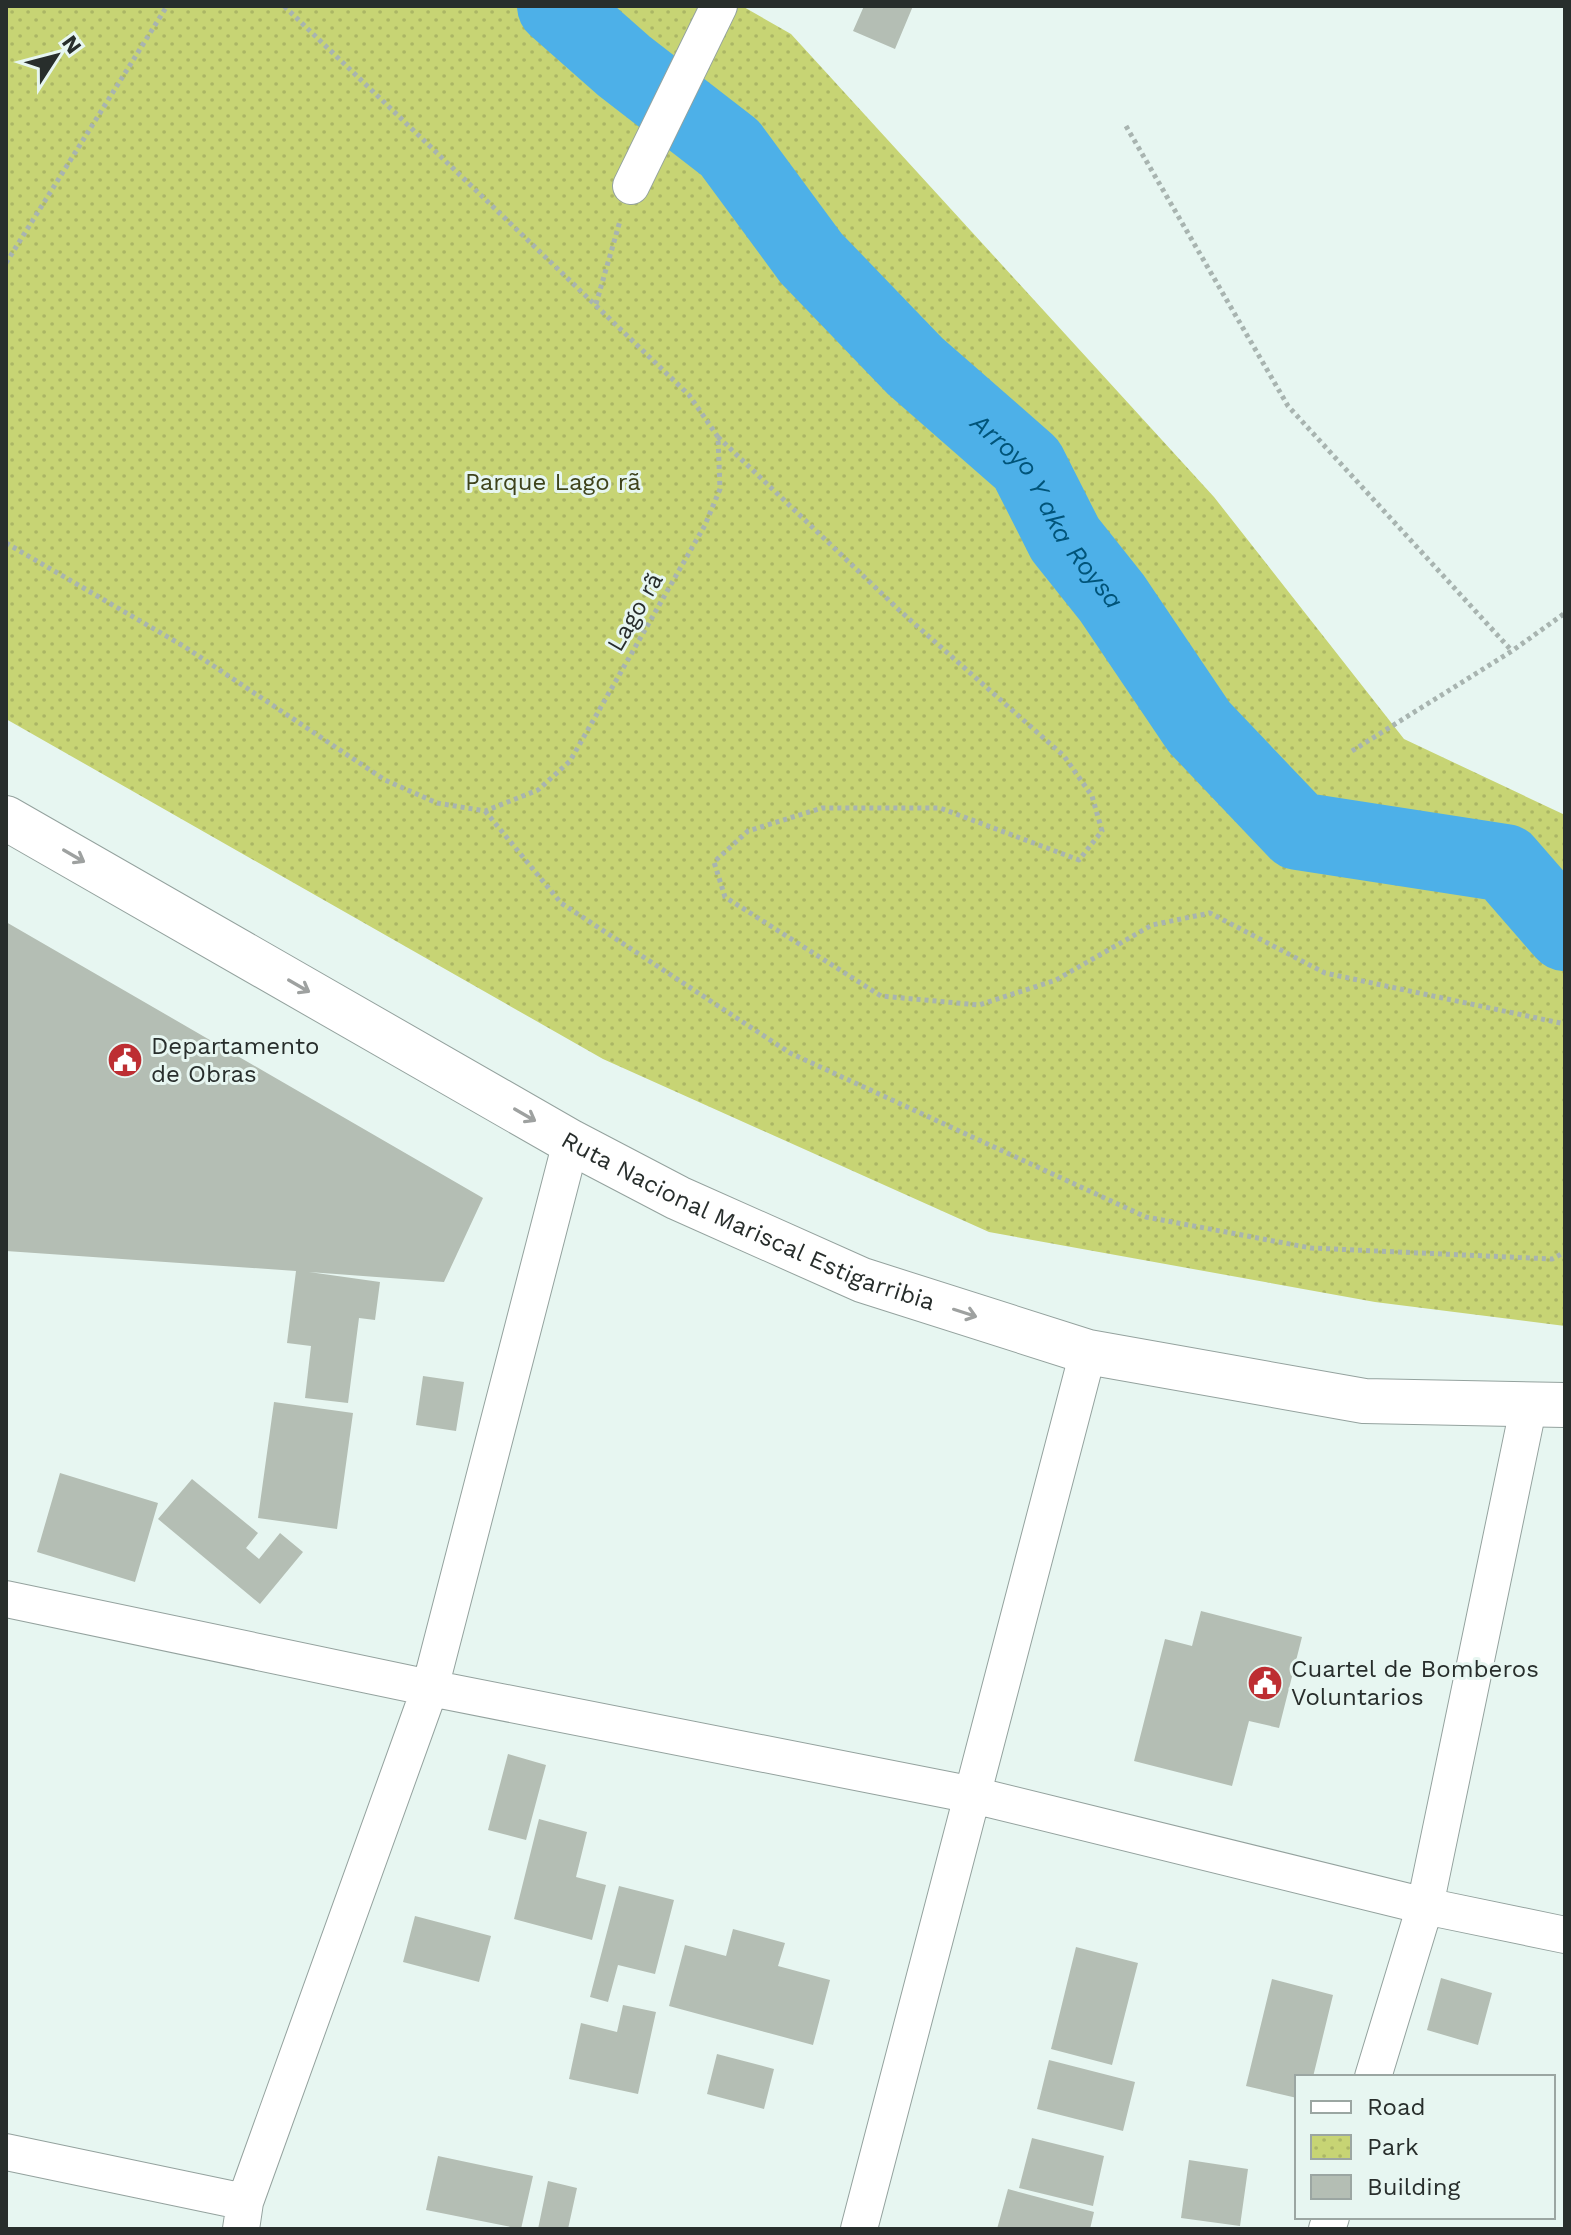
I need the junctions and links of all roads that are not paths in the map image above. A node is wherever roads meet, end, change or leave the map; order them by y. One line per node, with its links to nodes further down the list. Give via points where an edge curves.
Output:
1 (719, 6): 2 (street)
2 (631, 186)
3 (6, 818): 4 (main road, Ruta Nacional Mariscal Estigarribia, one-way to 4)
4 (571, 1142): 5 (main road, Ruta Nacional Mariscal Estigarribia, one-way to 5, via 678,1198 862,1280); 8 (street)
5 (1088, 1352): 6 (main road, Ruta Nacional Mariscal Estigarribia, via 1364,1401); 9 (street)
6 (1547, 1404): 10 (street)
7 (6, 1599): 8 (street)
8 (430, 1688): 9 (street); 14 (street)
9 (973, 1795): 10 (street); 15 (street)
10 (1425, 1906): 11 (street); 12 (street)
11 (1565, 1935)
12 (1374, 2075)
13 (6, 2152): 14 (street)
14 (243, 2215)
15 (859, 2229)

